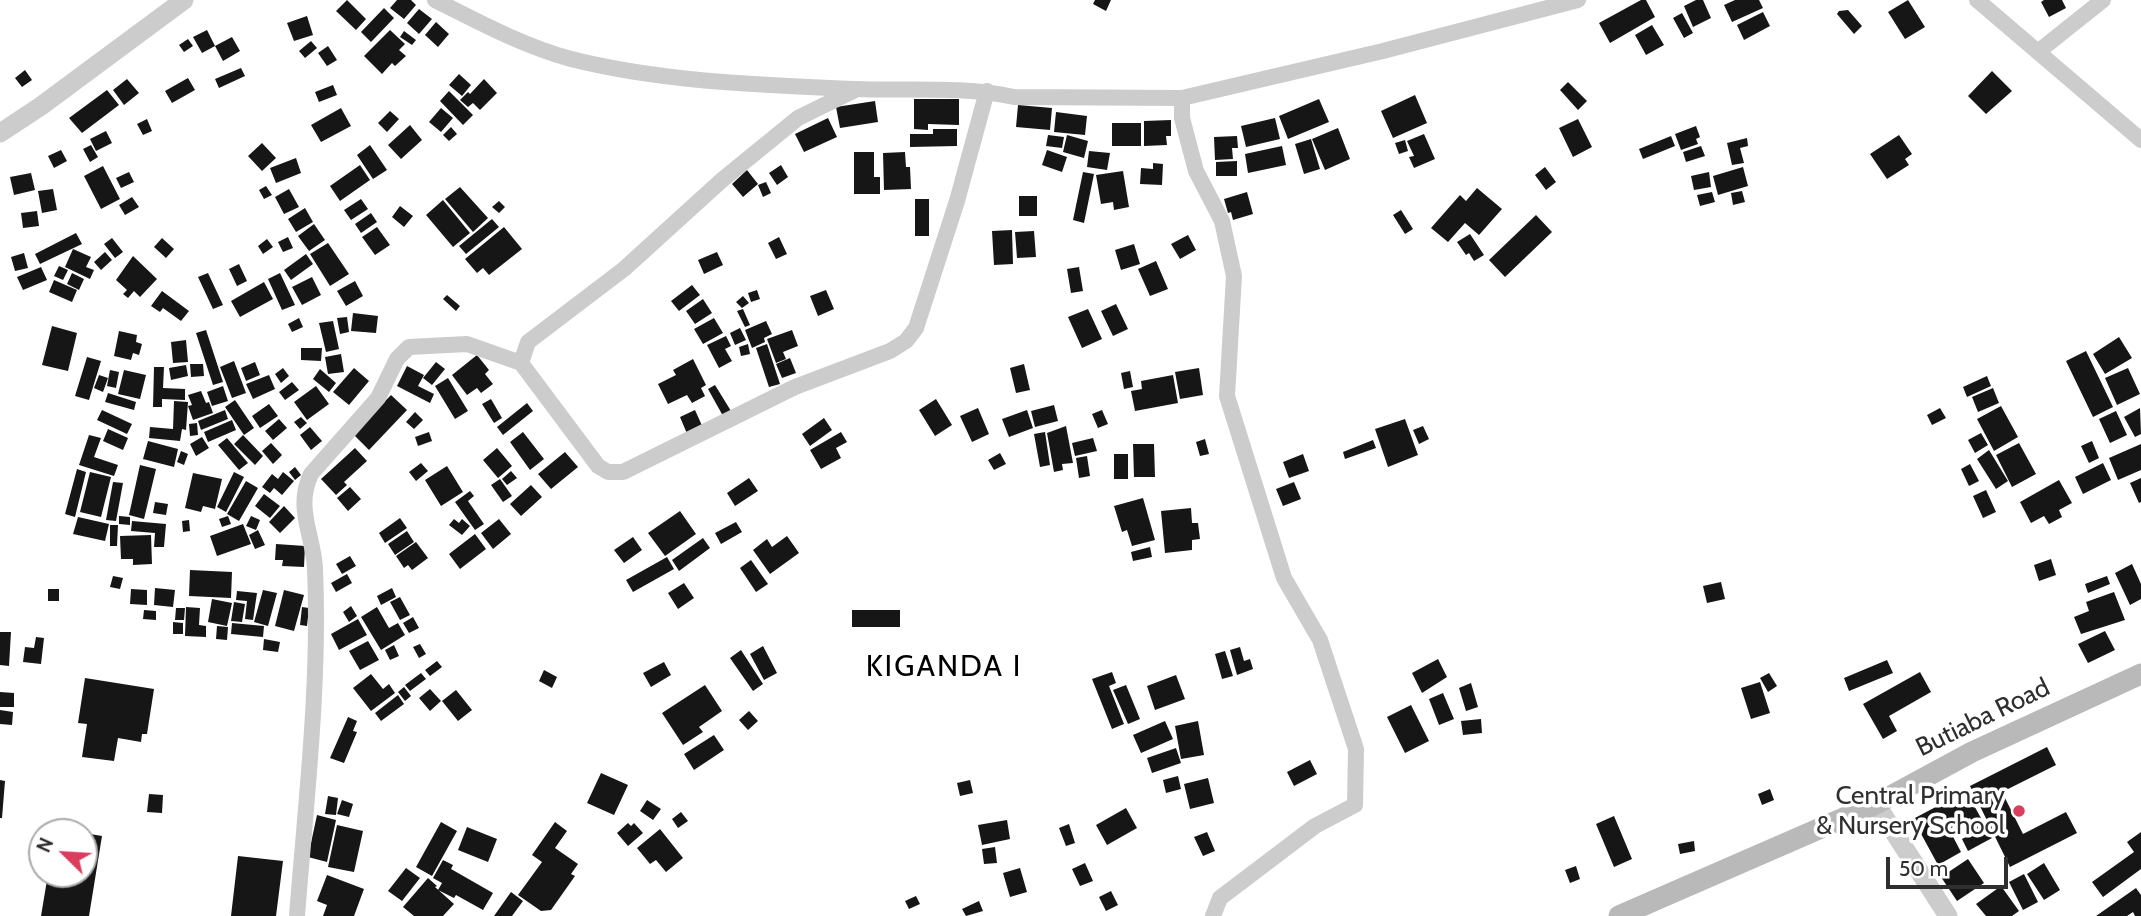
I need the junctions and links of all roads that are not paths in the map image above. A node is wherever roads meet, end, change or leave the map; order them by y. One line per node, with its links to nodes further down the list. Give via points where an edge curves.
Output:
1 (184, 0): 10 (street)
2 (435, 0): 7 (street, via 510,38 627,71 697,80)
3 (1578, 0): 9 (street)
4 (1977, 0): 6 (street)
5 (2103, 0): 6 (street)
6 (2039, 51): 11 (street)
7 (857, 89): 8 (street); 12 (street, via 798,118 624,269 528,342)
8 (988, 91): 9 (street, via 1014,97); 12 (street, via 916,328 890,351 795,387 623,472 608,472 598,466)
9 (1182, 98): 16 (street, via 1182,118 1196,172 1222,221 1234,276 1227,396 1284,578 1320,640 1356,749 1355,805 1315,827 1220,898)
10 (0, 133)
11 (2141, 140)
12 (521, 363): 15 (street, via 467,344 410,346 397,359 377,398 304,488 315,565 316,671)
13 (2141, 674): 14 (main road, Butiaba Road, via 1972,752)
14 (1876, 804): 17 (main road, Butiaba Road); 18 (street)
15 (297, 916)
16 (1213, 916)
17 (1619, 916)
18 (1948, 916)

